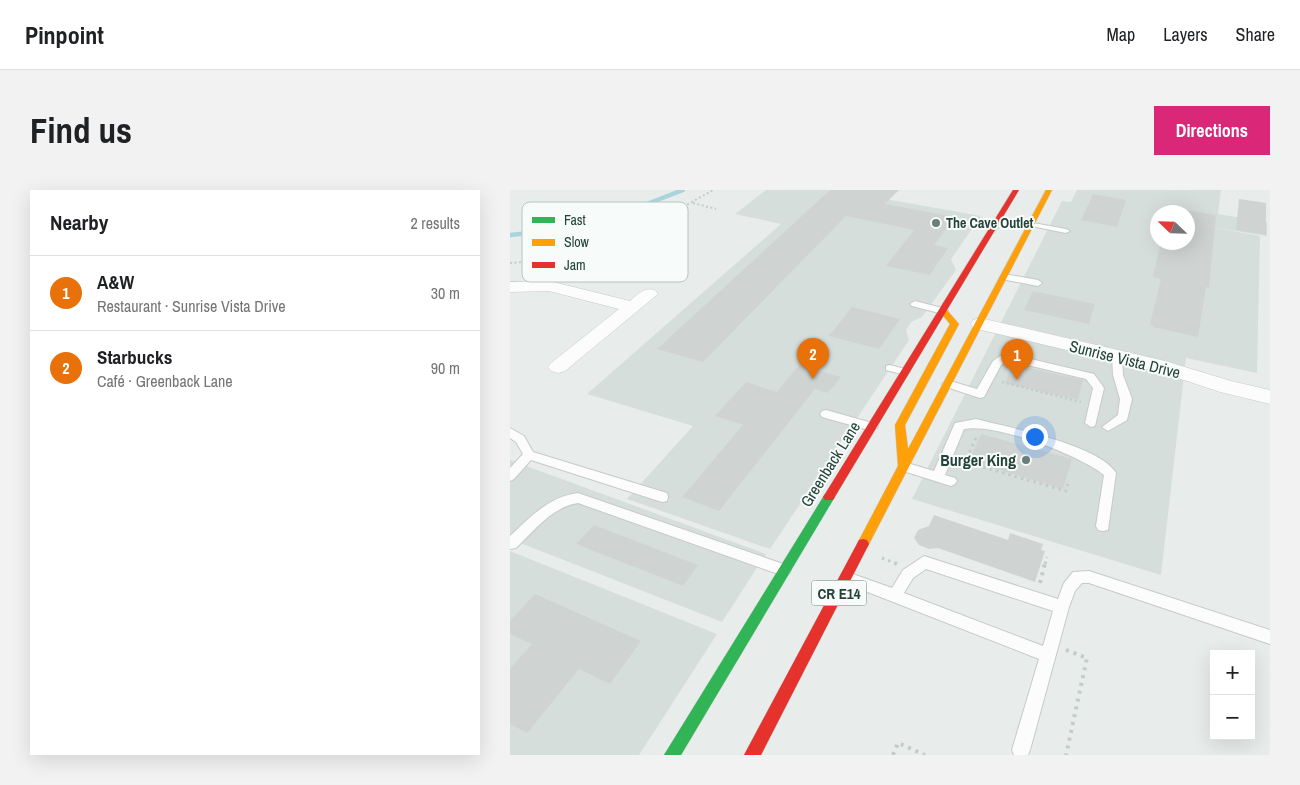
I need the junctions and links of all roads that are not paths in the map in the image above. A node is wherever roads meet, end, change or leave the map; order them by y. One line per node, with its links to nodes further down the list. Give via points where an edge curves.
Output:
1 (1016, 190): 6 (main road, Greenback Lane)
2 (1049, 190): 4 (main road, CR E14)
3 (968, 224): 6 (lane)
4 (1031, 224): 5 (lane); 7 (main road, CR E14)
5 (1066, 231)
6 (995, 232): 13 (main road, Greenback Lane)
7 (1004, 276): 8 (lane); 14 (main road, CR E14)
8 (1038, 283)
9 (510, 287): 12 (street, via 549,286)
10 (649, 294): 12 (street)
11 (915, 304): 13 (lane)
12 (633, 307): 16 (street)
13 (943, 311): 18 (main road, Greenback Lane); 27 (main road, via 955,324 900,426)
14 (975, 321): 15 (street, Sunrise Vista Drive); 19 (main road, CR E14)
15 (1117, 356): 20 (street, Sunrise Vista Drive); 24 (lane, via 1118,375 1126,399 1123,417)
16 (558, 367)
17 (890, 368): 18 (lane)
18 (905, 372): 23 (main road, Greenback Lane)
19 (948, 384): 22 (lane, via 980,394 996,363 1006,356 1090,376 1099,388); 27 (main road, CR E14)
20 (1270, 397)
21 (826, 414): 23 (lane)
22 (1091, 423)
23 (872, 427): 34 (main road, Greenback Lane)
24 (1108, 427)
25 (510, 432): 26 (lane, via 520,439)
26 (529, 455): 28 (lane); 31 (lane)
27 (904, 467): 29 (lane); 35 (main road, CR E14)
28 (510, 476)
29 (938, 477): 30 (lane); 32 (lane, via 959,426 976,423 1076,452 1097,461 1110,473)
30 (951, 481)
31 (662, 497)
32 (1103, 526)
33 (511, 544): 34 (lane, via 552,507 564,499 578,498)
34 (784, 570): 41 (main road, Greenback Lane)
35 (847, 578): 36 (lane); 42 (main road, CR E14)
36 (896, 596): 37 (lane, via 908,574 924,562); 39 (lane)
37 (1062, 607): 38 (lane, via 1073,581 1078,576 1089,577); 39 (lane)
38 (1270, 637)
39 (1048, 655): 40 (lane)
40 (1021, 750)
41 (672, 755)
42 (752, 755)

